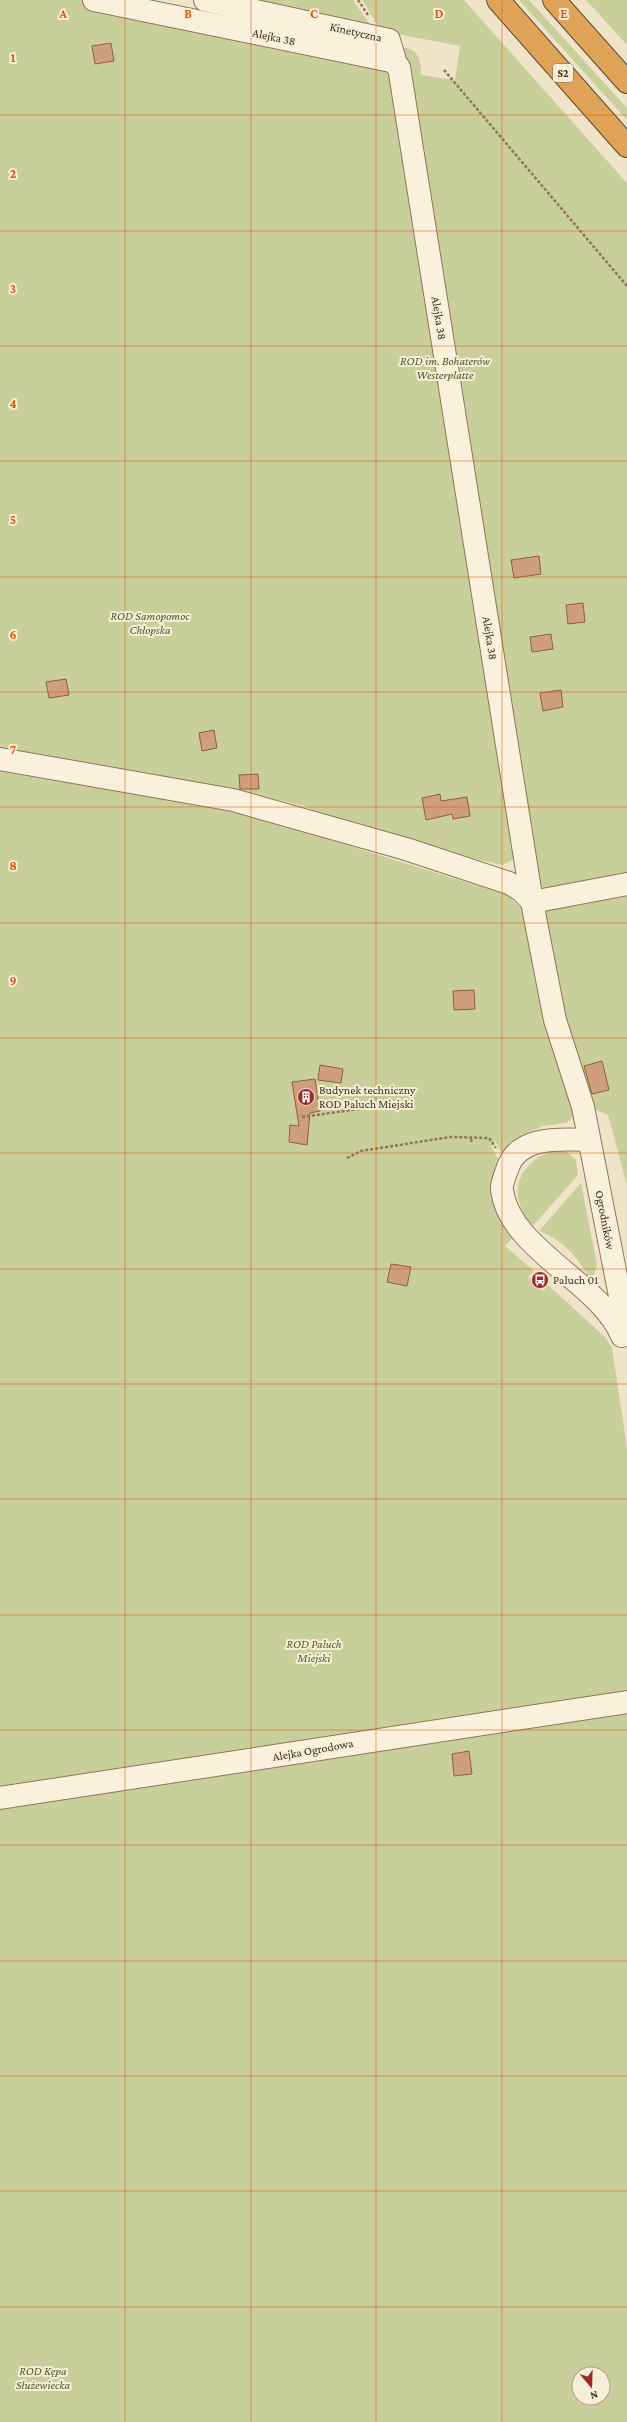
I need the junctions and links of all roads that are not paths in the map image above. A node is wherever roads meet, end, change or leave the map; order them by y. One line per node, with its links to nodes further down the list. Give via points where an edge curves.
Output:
1 (94, 0): 5 (street, Alejka 38)
2 (205, 0): 5 (street, Kinetyczna, via 389,40)
3 (498, 0): 7 (highway, S2)
4 (554, 0): 6 (highway)
5 (396, 64): 10 (street, Alejka 38, via 400,75)
6 (627, 82)
7 (627, 146)
8 (0, 759): 10 (street, via 233,800 396,846 510,883)
9 (627, 884): 10 (street)
10 (532, 902): 11 (street, Alejka 38, via 555,1020)
11 (583, 1107): 12 (street, Ogrodników)
12 (589, 1140): 13 (street, Ogrodników); 14 (street, via 549,1139 528,1145 508,1165 502,1189 506,1210 520,1229 606,1310 621,1333)
13 (627, 1332)
14 (627, 1348)
15 (627, 1702): 16 (street, Alejka Ogrodowa)
16 (0, 1798)

